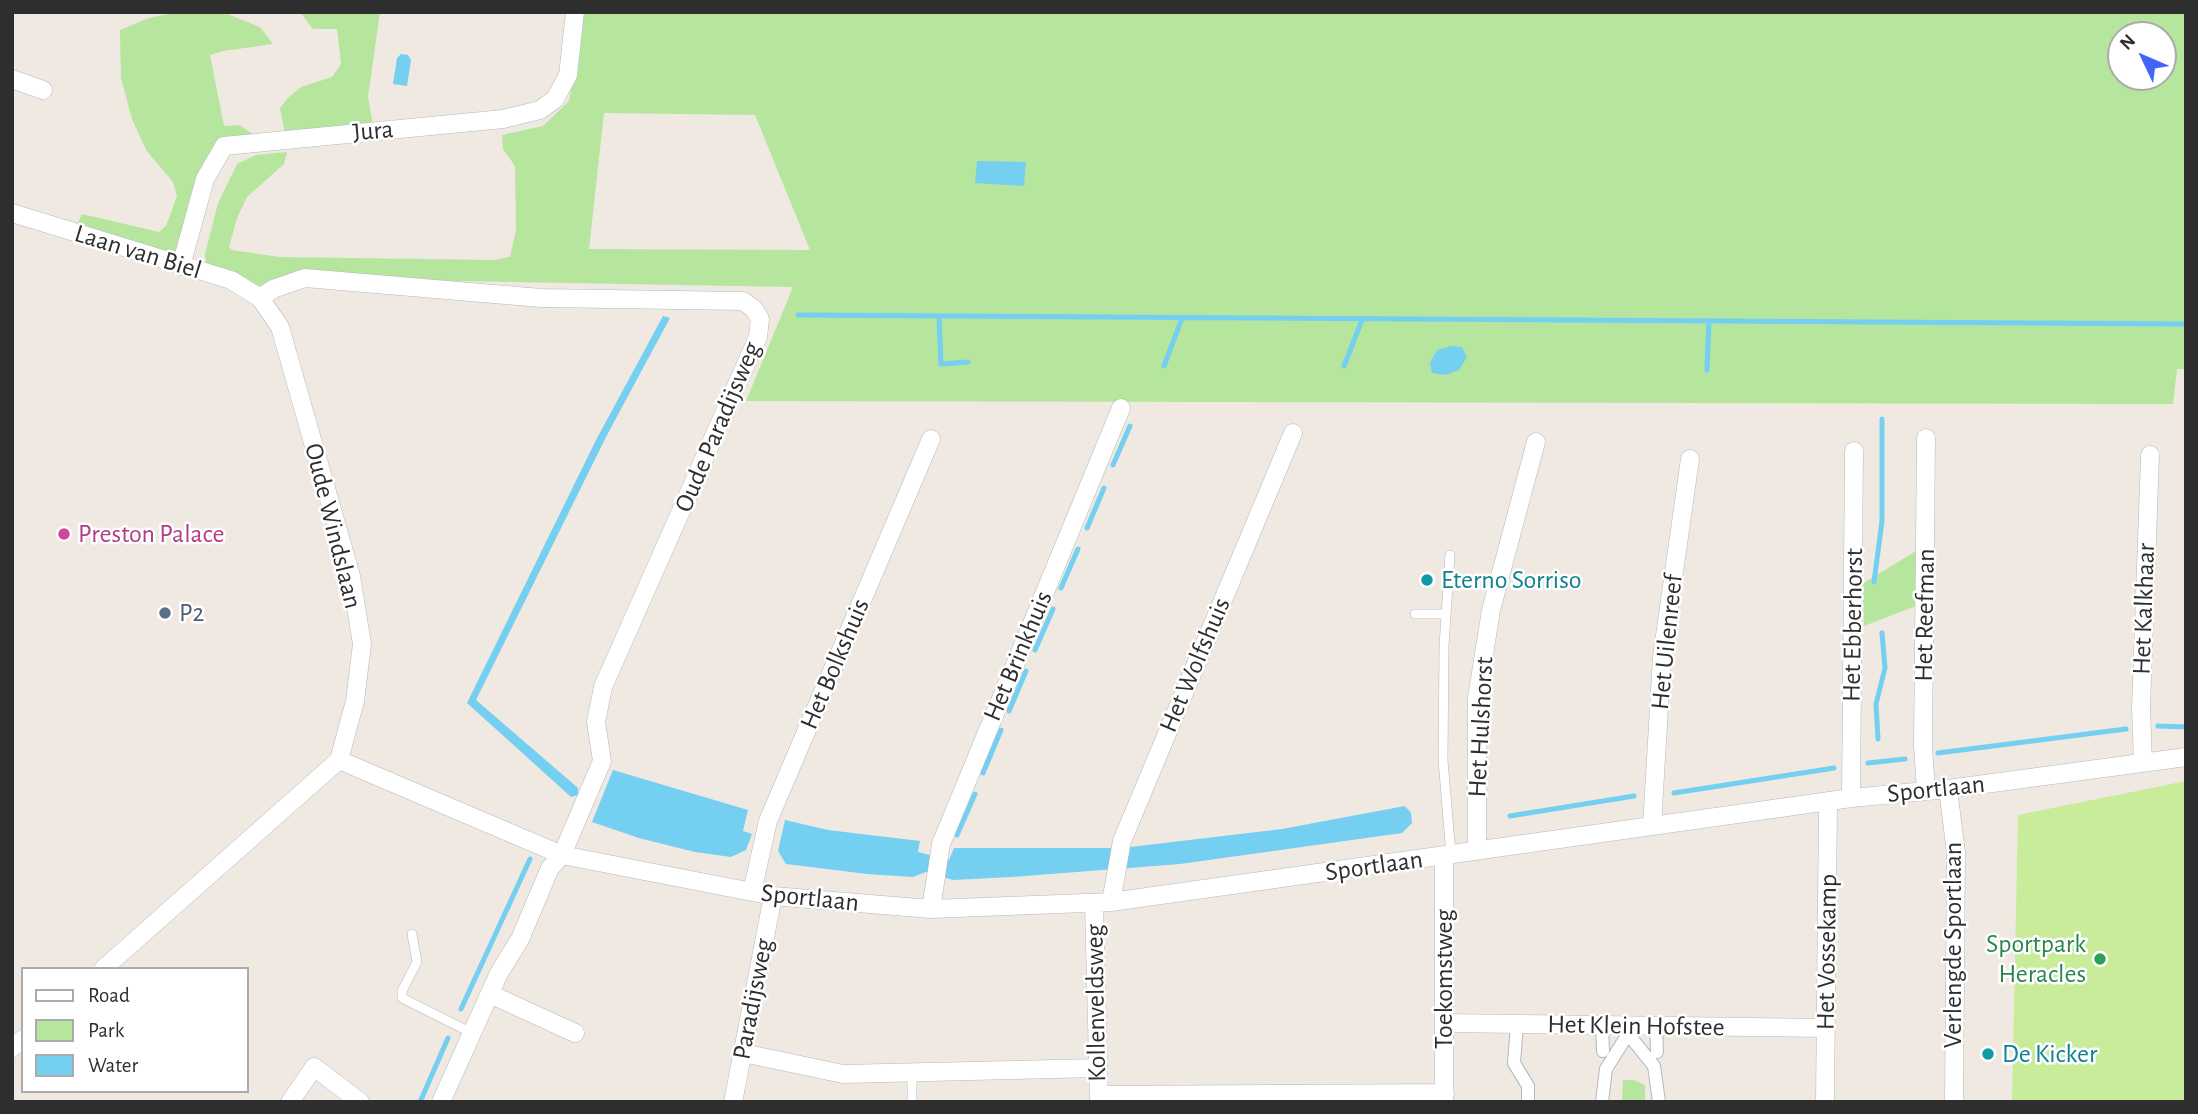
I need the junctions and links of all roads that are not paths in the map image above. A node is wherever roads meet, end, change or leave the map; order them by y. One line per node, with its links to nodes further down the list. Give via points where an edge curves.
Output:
1 (575, 12): 5 (street, Jura, via 568,75 555,99 540,110 503,119 224,146 205,179)
2 (12, 79): 3 (street)
3 (43, 90)
4 (12, 213): 5 (street, Laan van Biel)
5 (181, 266): 6 (street, Laan van Biel, via 231,280)
6 (260, 298): 19 (street, Oude Windslaan, via 279,327 351,576 362,644 355,701); 27 (street, Oude Paradijsweg, via 305,278 541,298 743,301 760,319 758,337 603,687 596,722 602,761)
7 (1121, 408): 32 (street, Het Brinkhuis, via 941,844)
8 (1293, 432): 31 (street, Het Wolfshuis, via 1122,841)
9 (1926, 438): 22 (street, Het Reefman)
10 (931, 439): 29 (street, Het Bolkshuis, via 768,821)
11 (1536, 442): 26 (street, Het Hulshorst, via 1491,610 1477,698)
12 (1854, 451): 23 (street, Het Ebberhorst)
13 (2150, 455): 20 (street, Het Kalkhaar)
14 (1690, 459): 25 (street, Het Uilenreef, via 1662,657)
15 (1450, 555): 17 (lane)
16 (1415, 614): 17 (lane)
17 (1447, 614): 28 (lane, via 1443,760)
18 (2186, 757): 20 (street, Sportlaan)
19 (339, 760): 27 (street); 34 (street)
20 (2143, 762): 21 (street, Sportlaan)
21 (1948, 789): 22 (street, Sportlaan); 61 (street, Verlengde Sportlaan, via 1956,853)
22 (1926, 791): 23 (street, Sportlaan)
23 (1851, 798): 24 (street, Sportlaan)
24 (1828, 802): 25 (street, Sportlaan); 40 (street, Het Vossekamp)
25 (1652, 826): 26 (street, Sportlaan)
26 (1477, 851): 28 (street, Sportlaan)
27 (562, 855): 29 (street, Sportlaan); 35 (street, via 550,867 520,939)
28 (1448, 856): 31 (street, Sportlaan); 36 (street, Toekomstweg)
29 (752, 892): 30 (street, Sportlaan)
30 (773, 896): 32 (street, Sportlaan); 44 (street, Paradijsweg)
31 (1103, 903): 32 (street, Sportlaan); 47 (street, Kollenveldsweg)
32 (931, 909)
33 (412, 934): 42 (lane, via 417,962 402,999)
34 (105, 967)
35 (490, 994): 42 (street); 43 (street)
36 (1445, 1023): 37 (street, Het Klein Hofstee); 50 (street, Toekomstweg)
37 (1517, 1024): 38 (street, Het Klein Hofstee); 57 (street, via 1514,1063 1528,1086)
38 (1602, 1025): 41 (street, Het Klein Hofstee); 46 (street)
39 (1656, 1026): 40 (street, Het Klein Hofstee); 41 (street, Het Klein Hofstee); 45 (street)
40 (1826, 1028): 60 (street, Het Vossekamp)
41 (1628, 1030): 45 (street); 46 (street)
42 (472, 1033): 54 (street)
43 (575, 1033)
44 (743, 1054): 48 (street, via 843,1074); 55 (street, Paradijsweg)
45 (1656, 1058): 59 (street)
46 (1604, 1059): 58 (street)
47 (1098, 1068): 48 (street); 51 (street, Kollenveldsweg)
48 (912, 1074): 56 (lane)
49 (1268, 1098): 50 (street); 51 (street)
50 (1444, 1098)
51 (1099, 1099)
52 (290, 1102): 53 (street, via 314,1066)
53 (360, 1102)
54 (441, 1102)
55 (733, 1102)
56 (912, 1102)
57 (1528, 1102)
58 (1602, 1102)
59 (1660, 1102)
60 (1825, 1102)
61 (1954, 1102)

